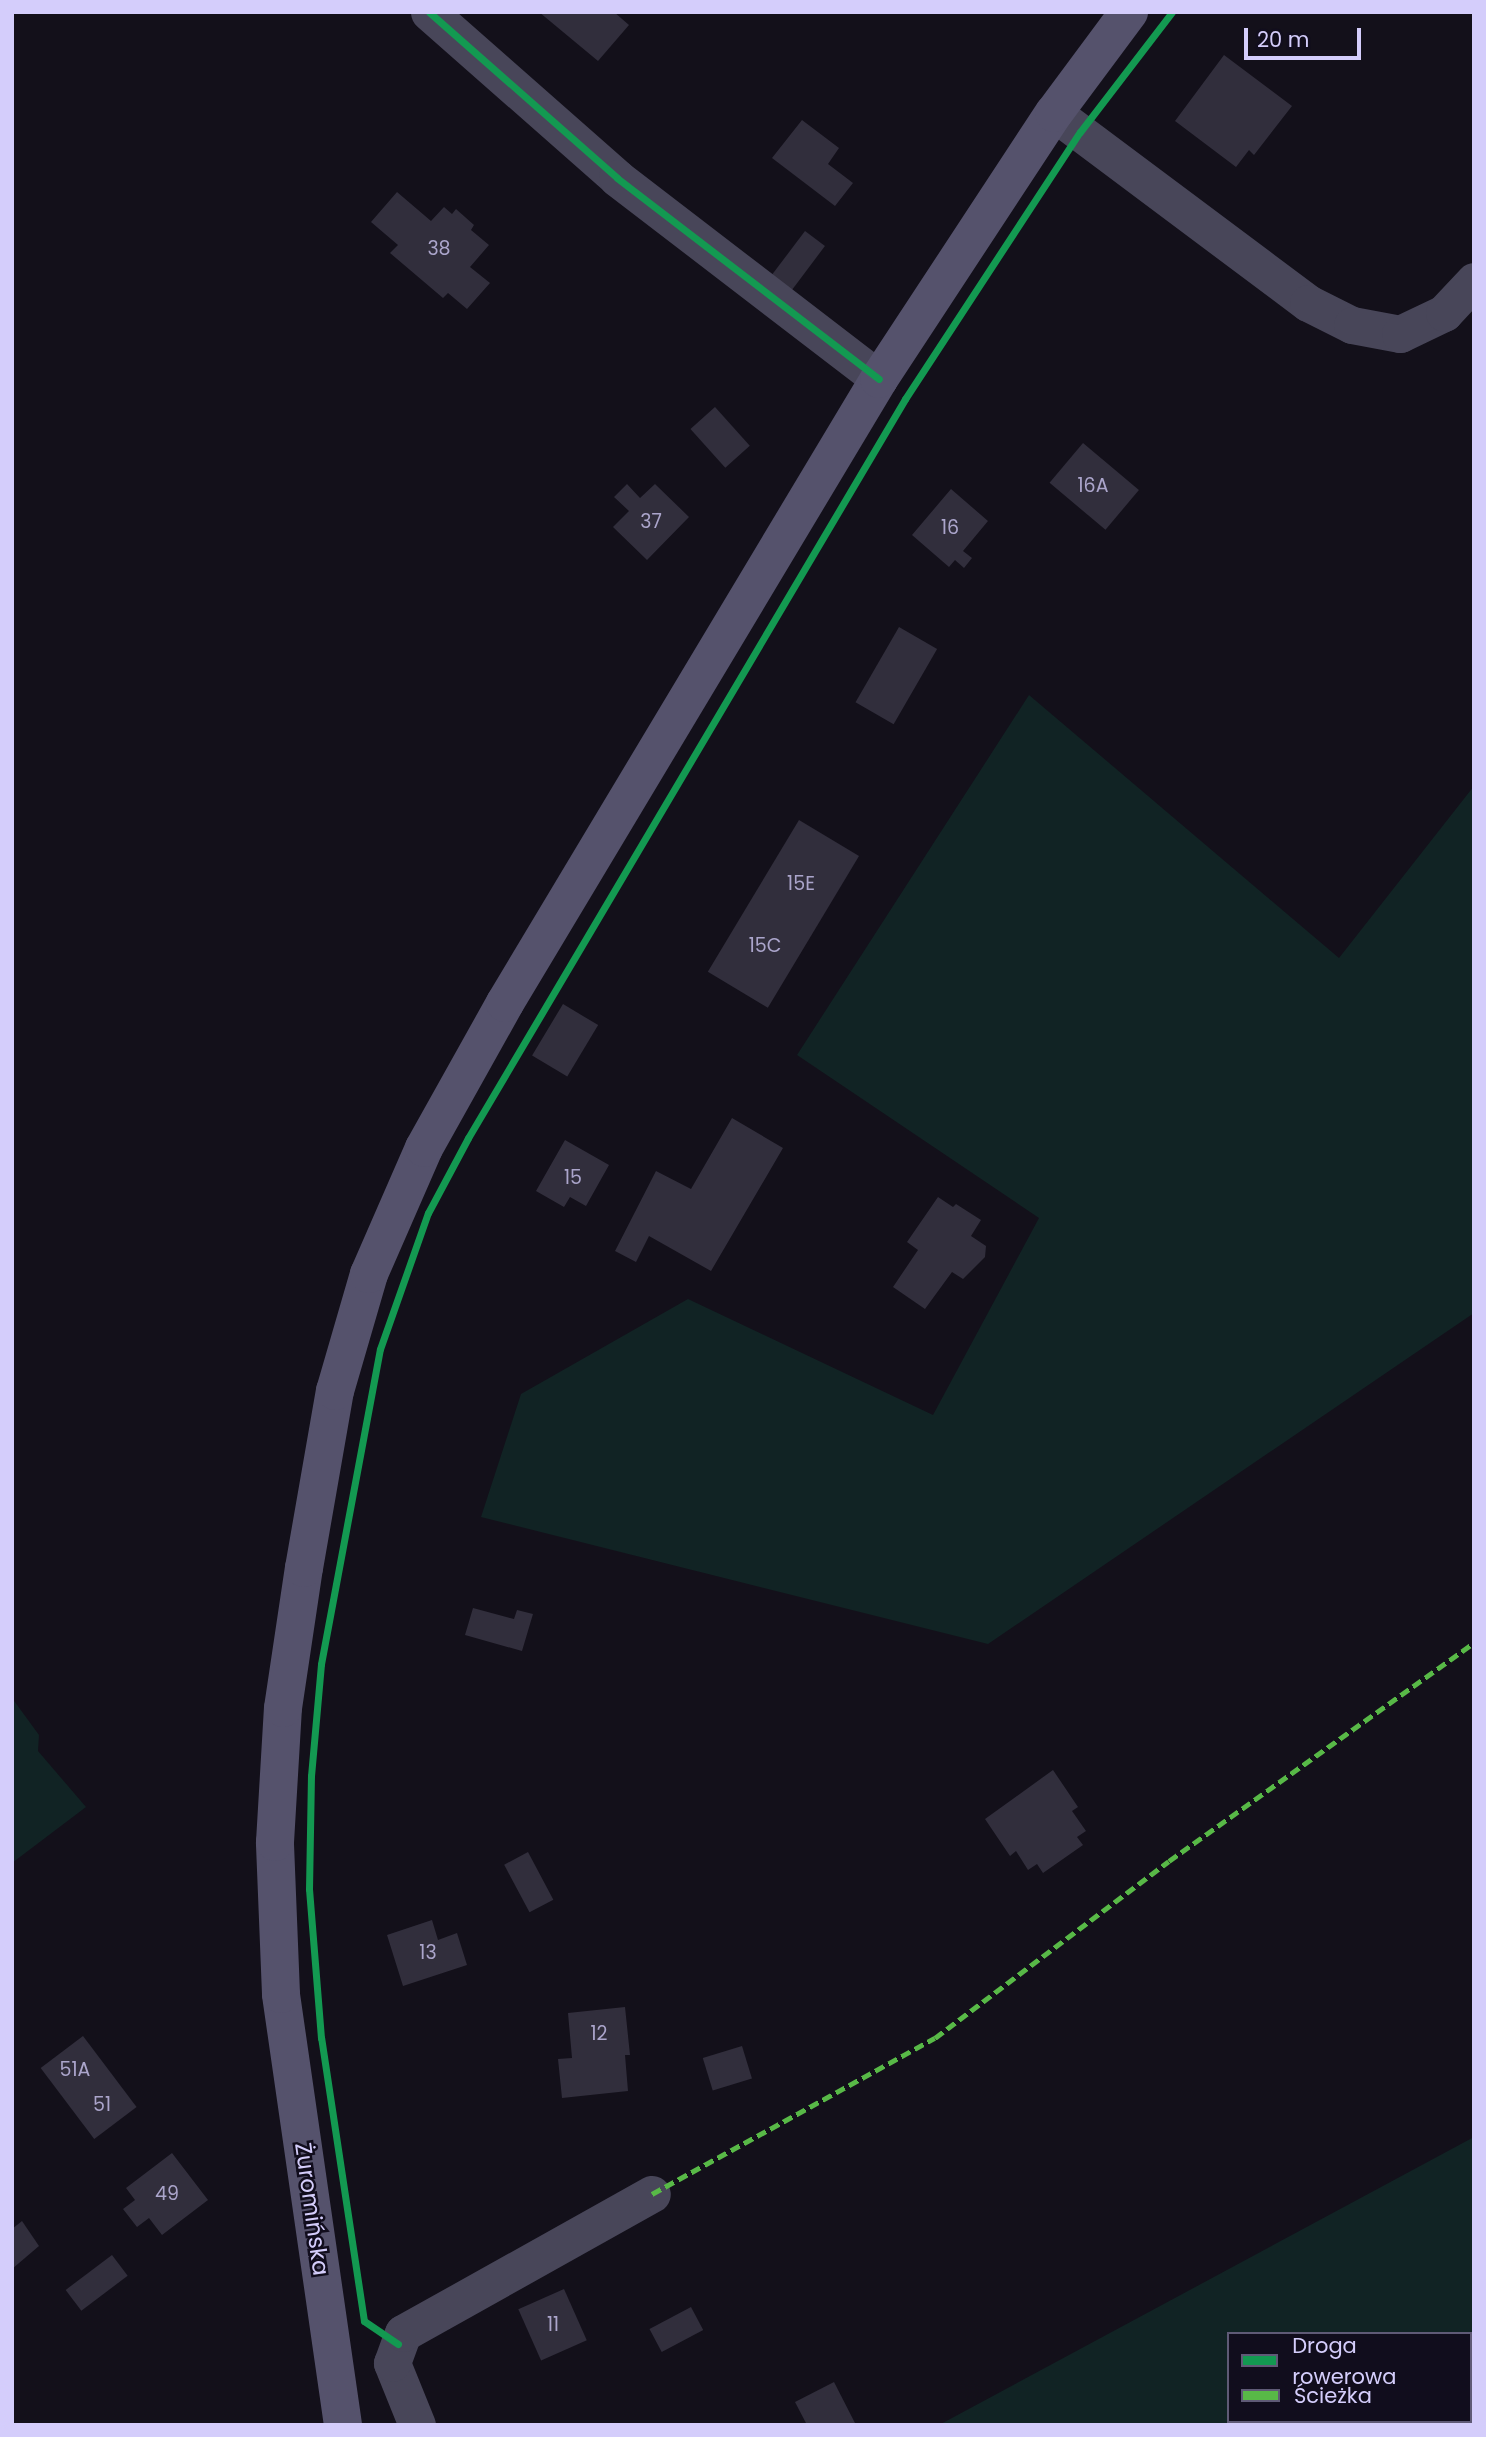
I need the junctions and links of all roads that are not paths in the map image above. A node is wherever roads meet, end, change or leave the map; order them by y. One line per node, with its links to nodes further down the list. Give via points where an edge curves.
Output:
1 (429, 12): 5 (street, via 617,178)
2 (1129, 12): 3 (main road, Żuromińska)
3 (1054, 113): 4 (street, via 1308,303 1352,325 1400,334 1444,313); 5 (main road, Żuromińska)
4 (1474, 281)
5 (879, 379): 7 (main road, Żuromińska, via 505,1003 424,1148 369,1274 335,1391 283,1708 275,1842 281,1994)
6 (652, 2194): 8 (street, via 403,2333 392,2363)
7 (342, 2425)
8 (417, 2425)

